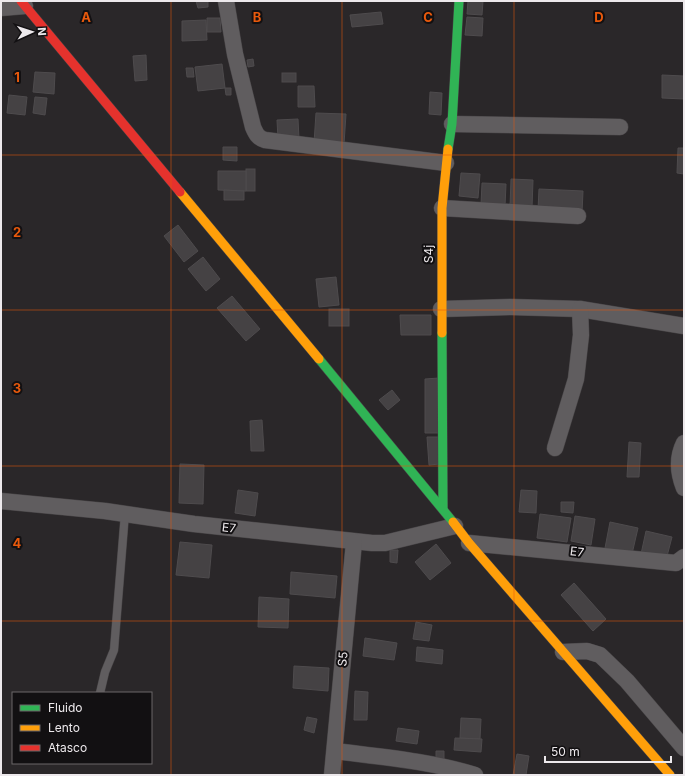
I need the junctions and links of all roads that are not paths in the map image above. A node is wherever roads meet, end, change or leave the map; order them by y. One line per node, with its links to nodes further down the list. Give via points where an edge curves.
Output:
1 (226, 1): 7 (street, via 235,54 253,128 260,138)
2 (459, 1): 5 (street, S4j)
3 (23, 4): 4 (street); 17 (street)
4 (1, 8)
5 (452, 124): 6 (street); 7 (street, S4j)
6 (620, 126)
7 (446, 163): 8 (street, S4j)
8 (442, 208): 9 (street); 10 (street, S4j)
9 (578, 216)
10 (441, 309): 11 (street); 17 (street, S4j)
11 (580, 309): 12 (street); 14 (street, via 581,335 576,379)
12 (684, 326)
13 (684, 443): 15 (street, via 679,460 679,476)
14 (555, 448)
15 (684, 488)
16 (1, 501): 18 (street, E7)
17 (443, 508): 19 (street)
18 (125, 514): 20 (street, E7); 24 (lane, via 114,650)
19 (456, 526): 20 (street, E7, via 385,542); 21 (street)
20 (354, 542): 26 (street, S5)
21 (469, 543): 22 (street, E7, via 676,563); 23 (street)
22 (684, 557)
23 (563, 652): 25 (street, via 587,652 600,656 610,663); 29 (street)
24 (100, 692)
25 (684, 748)
26 (335, 751): 27 (street, S5); 28 (street, via 390,758)
27 (332, 775)
28 (475, 775)
29 (670, 775)

